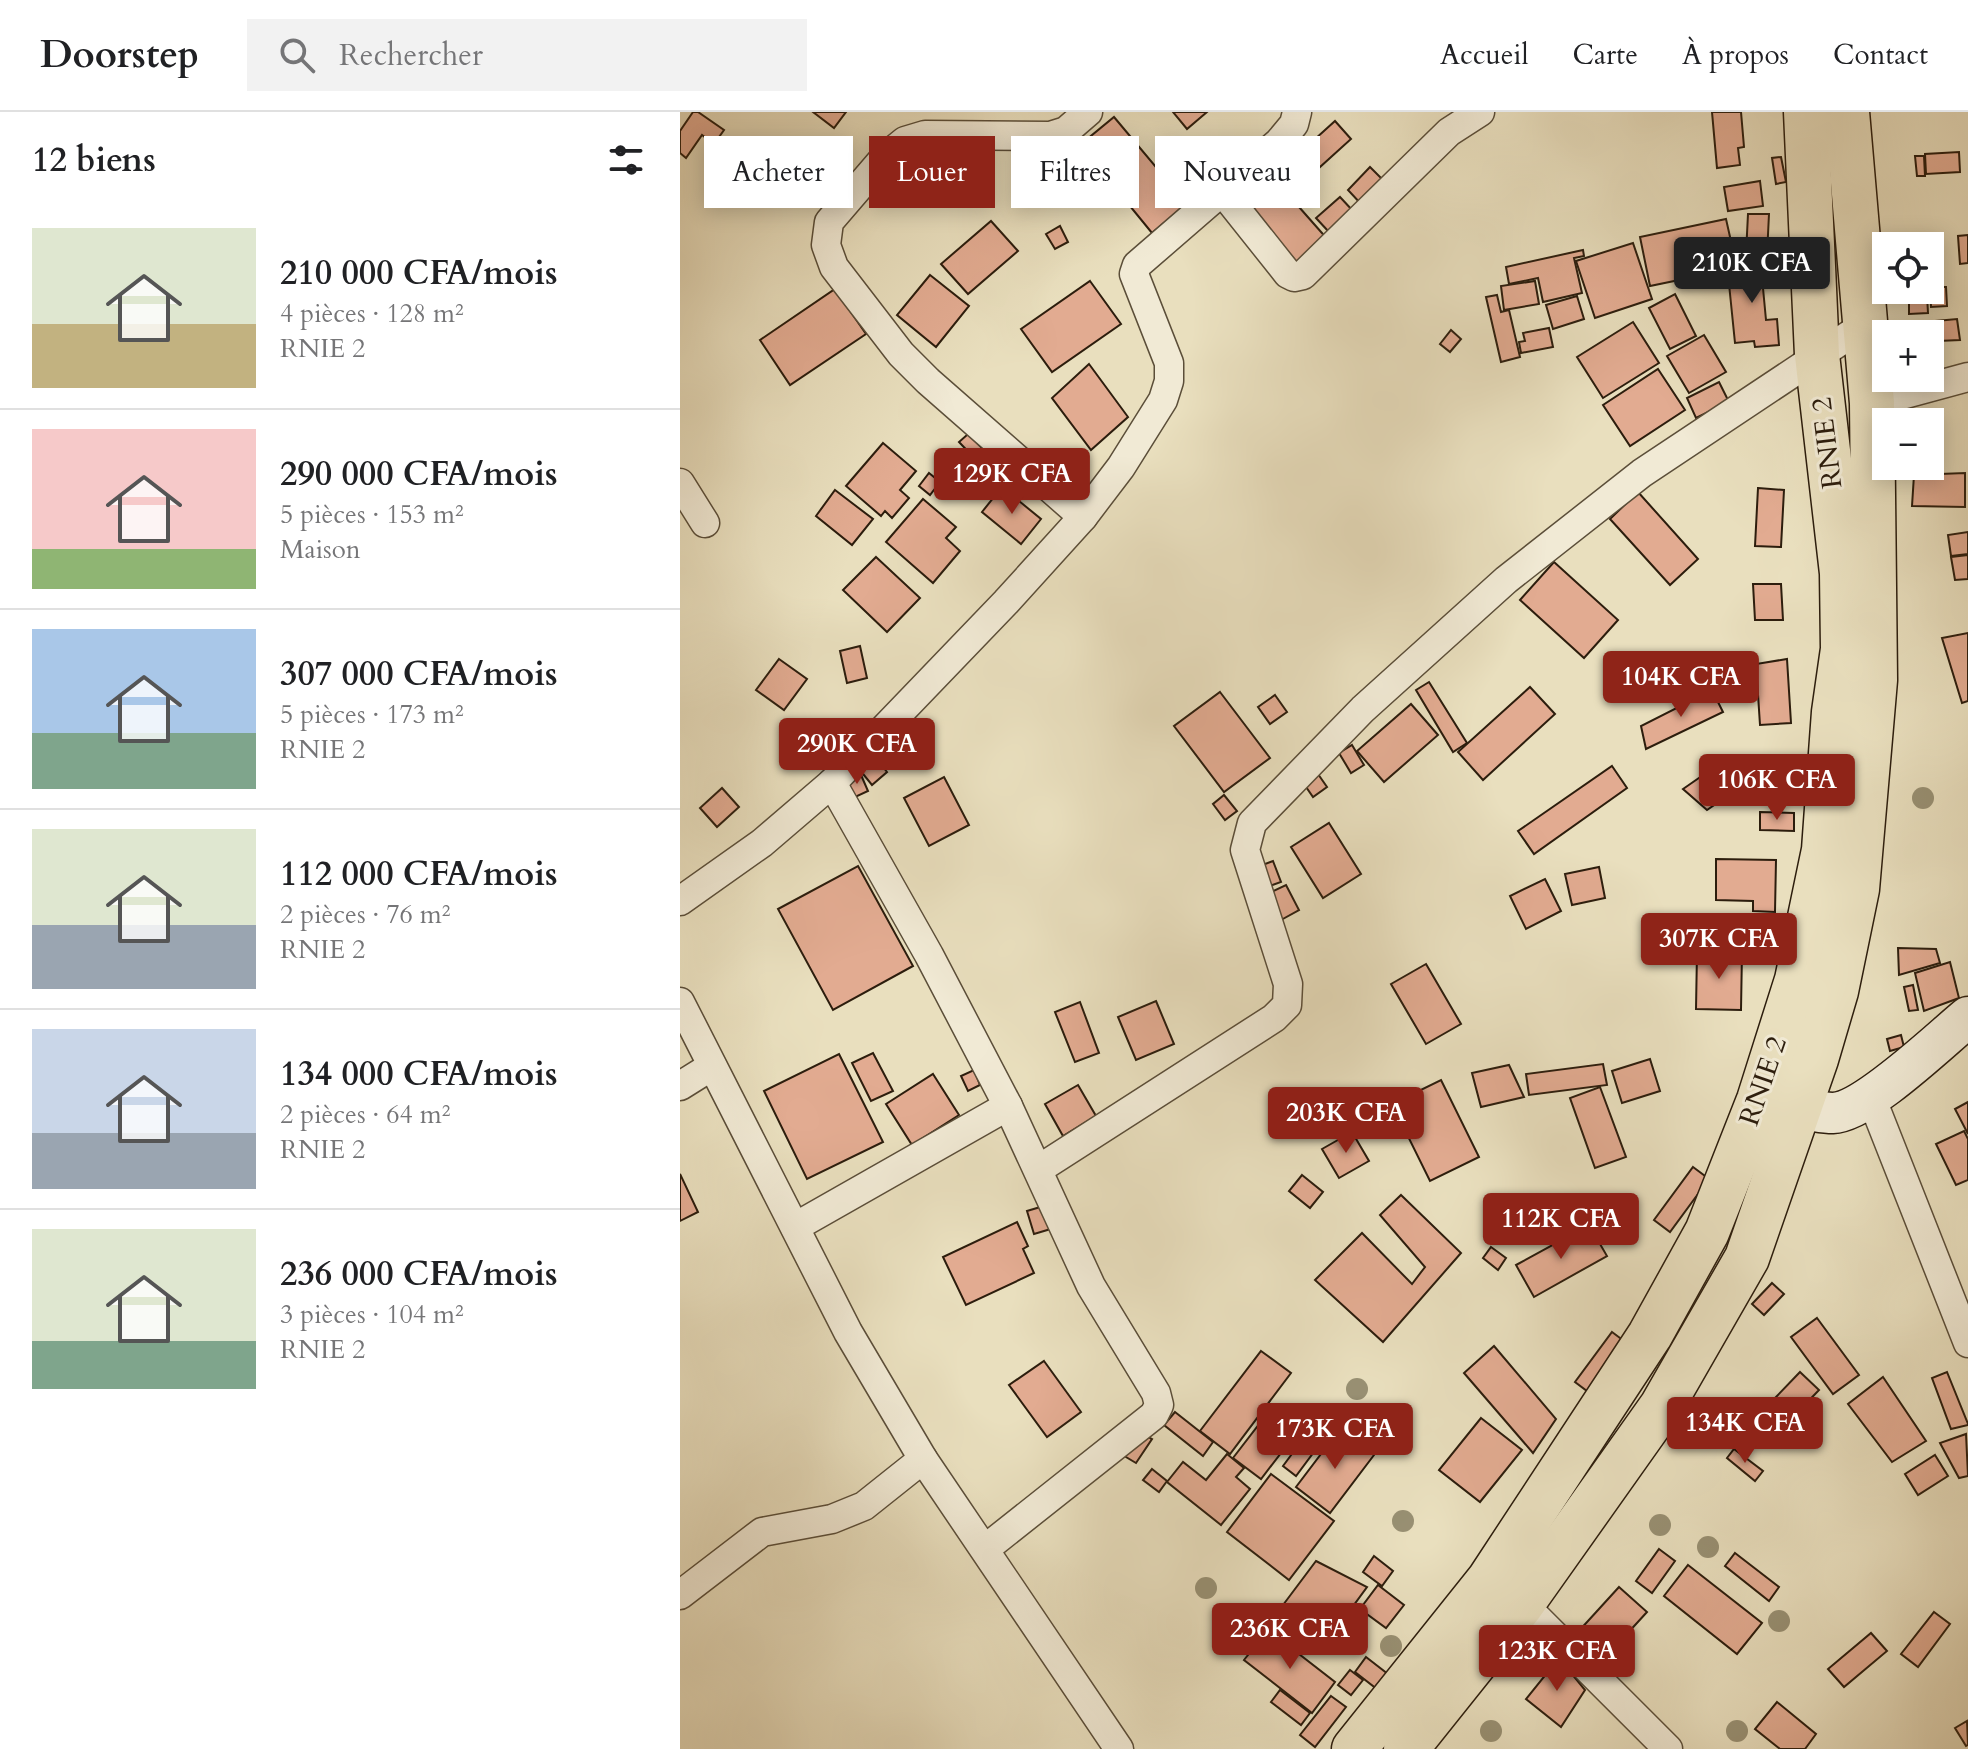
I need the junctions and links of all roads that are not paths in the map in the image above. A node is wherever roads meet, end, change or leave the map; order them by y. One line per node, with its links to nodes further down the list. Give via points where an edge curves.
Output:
1 (1088, 112): 14 (street, via 1066,131 1050,136 925,135 905,141 829,222 826,245 834,267 910,363)
2 (1297, 112): 6 (street)
3 (1480, 112): 8 (street, via 1449,132 1303,275 1288,274)
4 (1806, 112): 10 (highway, RNIE 2 / RNIE 2)
5 (1847, 112): 9 (highway, RNIE 2 / RNIE 2)
6 (1284, 136)
7 (1202, 208): 14 (street, via 1137,265 1134,274 1169,363 1169,381 1163,400 1121,467)
8 (1236, 208)
9 (1866, 324): 10 (street); 12 (highway, RNIE 2 / RNIE 2)
10 (1817, 355): 23 (highway, RNIE 2 / RNIE 2, via 1842,573 1843,649 1824,850); 25 (street, via 1642,473 1506,580 1363,709 1252,823 1245,850 1288,984 1287,1005)
11 (1968, 377): 12 (street)
12 (1872, 403): 23 (highway, RNIE 2 / RNIE 2, via 1875,680 1857,889 1836,991)
13 (680, 483): 15 (street)
14 (1083, 517): 16 (street)
15 (705, 523)
16 (832, 783): 17 (street, via 762,843); 24 (street)
17 (680, 901)
18 (680, 1002): 20 (street)
19 (1968, 1017): 22 (main road)
20 (712, 1066): 21 (street); 26 (street)
21 (680, 1086)
22 (1871, 1097): 23 (main road, via 1833,1113); 27 (street)
23 (1779, 1104): 31 (highway, RNIE 2 / RNIE 2, via 1747,1258 1662,1406); 33 (highway, RNIE 2 / RNIE 2, via 1650,1335 1489,1580)
24 (1008, 1106): 25 (street); 26 (street)
25 (1039, 1169): 29 (street, via 1091,1286 1159,1405 1154,1415)
26 (795, 1227): 28 (street, via 848,1332)
27 (1968, 1343)
28 (923, 1459): 29 (street); 30 (street, via 864,1506 832,1519 762,1532)
29 (985, 1549): 32 (street)
30 (680, 1595)
31 (1521, 1605): 34 (highway, RNIE 2 / RNIE 2); 35 (street)
32 (1119, 1749)
33 (1354, 1749)
34 (1406, 1749)
35 (1668, 1749)

